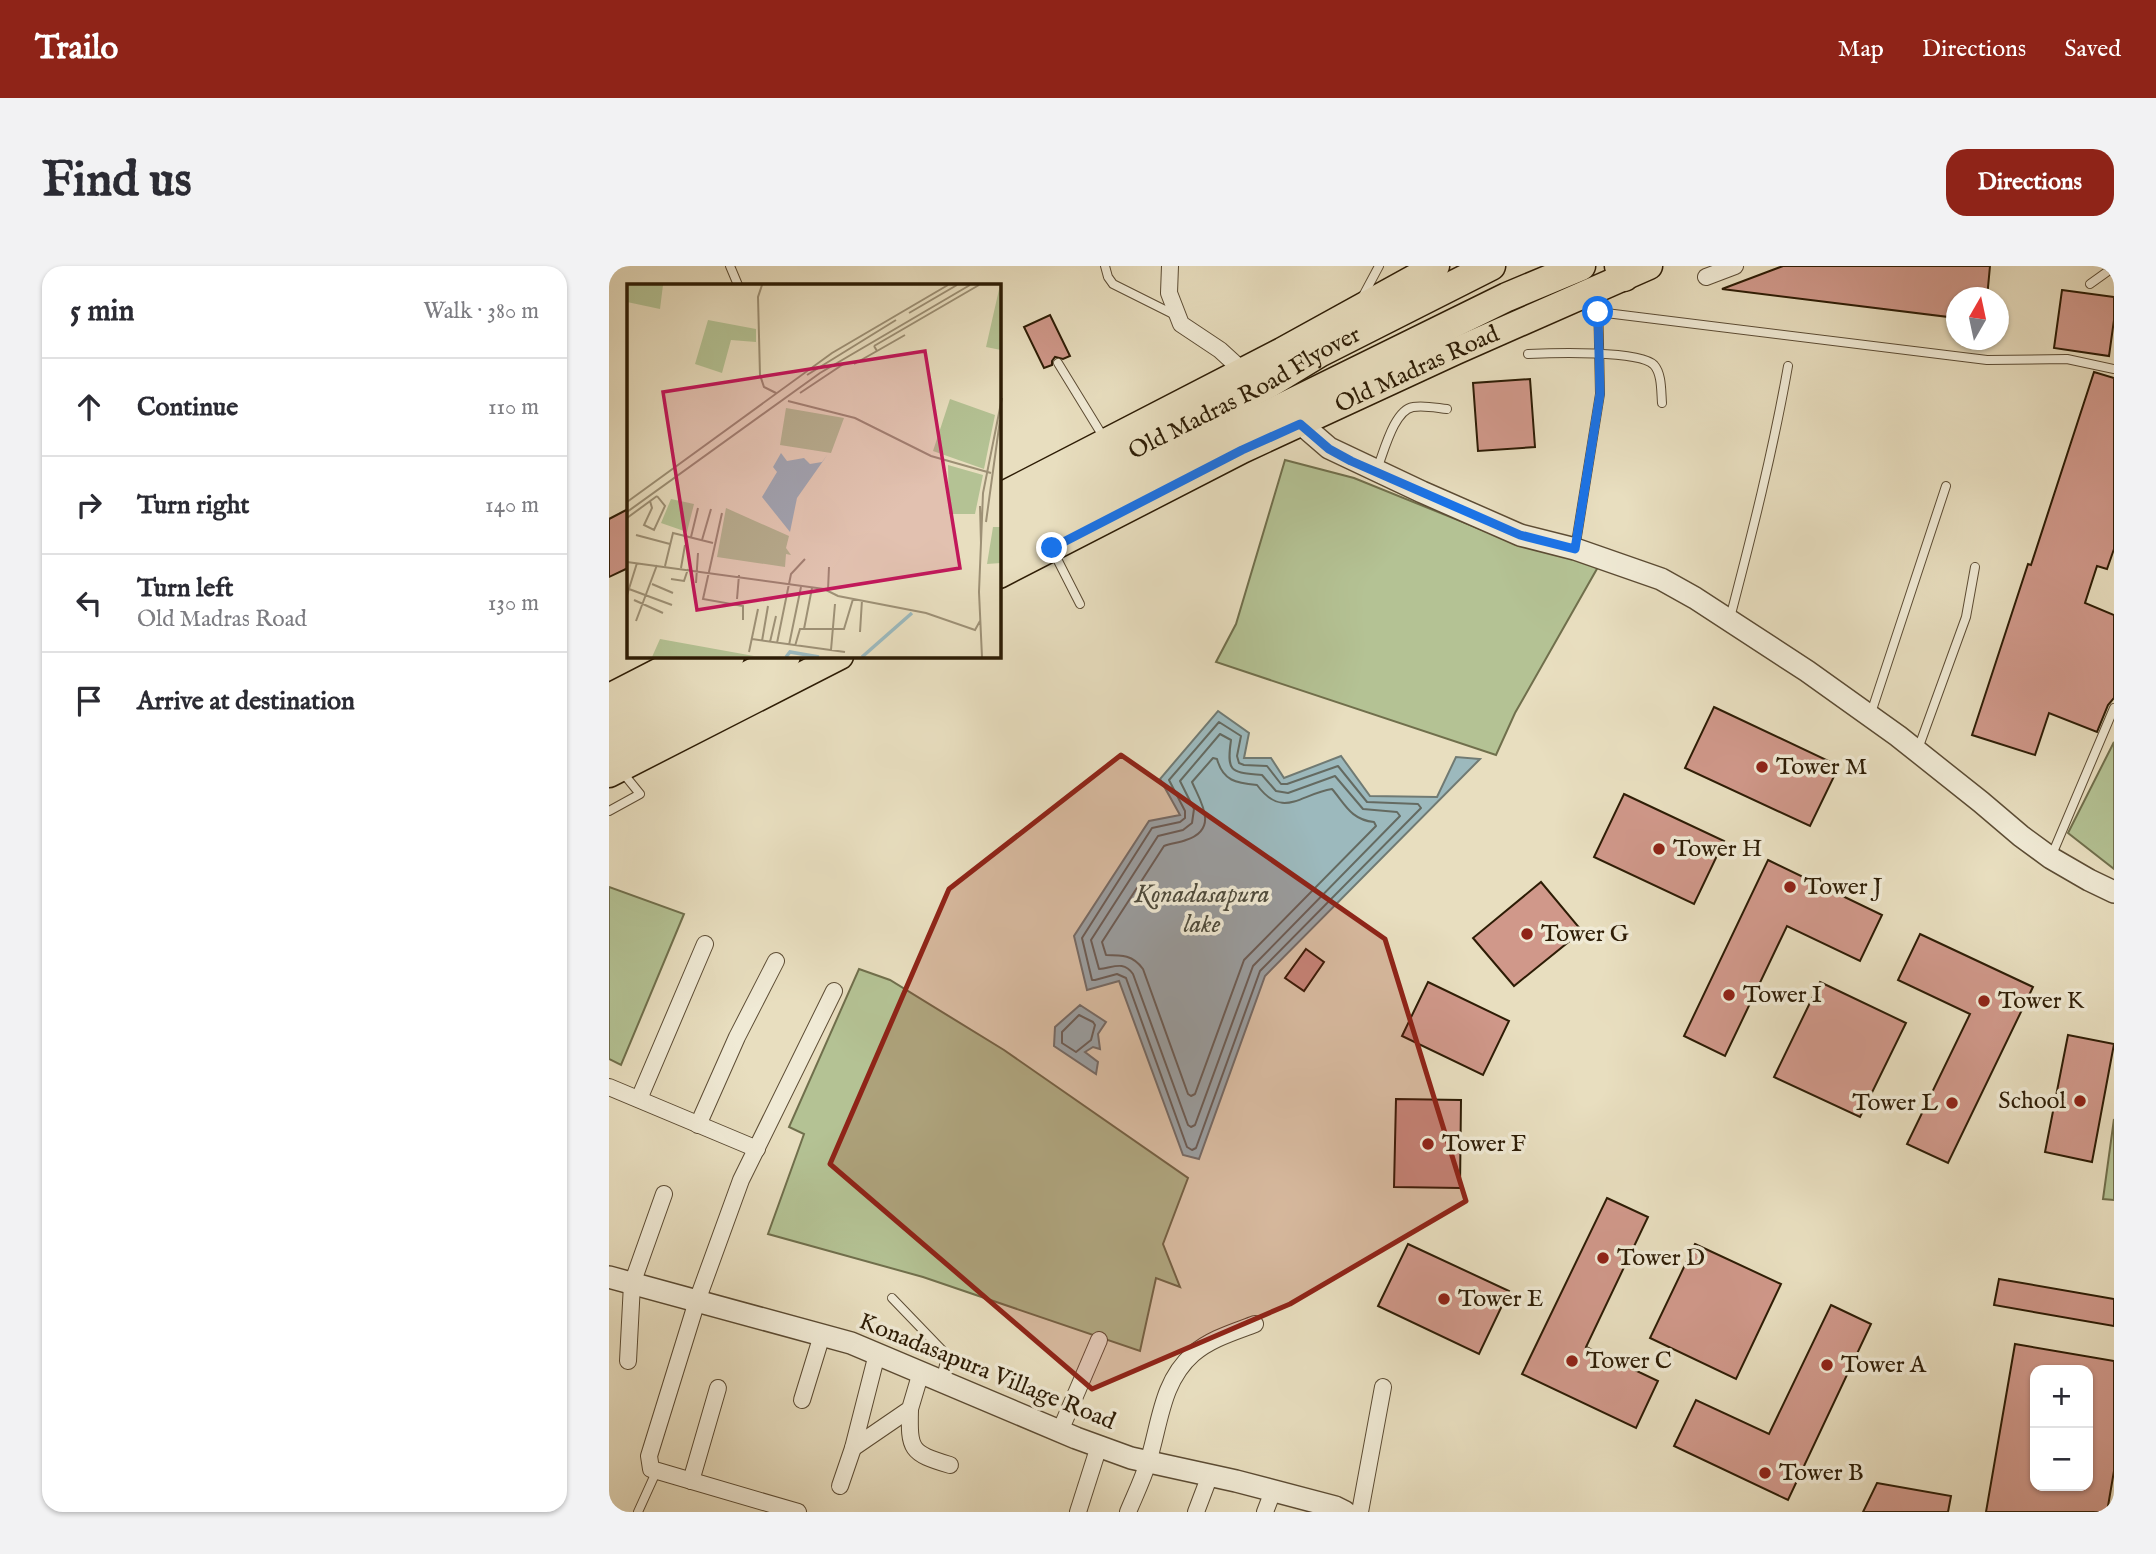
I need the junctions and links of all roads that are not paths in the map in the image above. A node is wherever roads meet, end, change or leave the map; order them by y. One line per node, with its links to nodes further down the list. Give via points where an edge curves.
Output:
1 (730, 266): 11 (lane)
2 (1105, 266): 15 (lane, via 1113,284)
3 (1170, 266): 15 (street, via 1169,293)
4 (1379, 266): 14 (lane)
5 (1436, 266): 14 (main road)
6 (1491, 266): 29 (highway, Old Madras Road Flyover)
7 (1735, 266): 10 (street)
8 (2113, 266): 12 (lane)
9 (1631, 270): 13 (main road, Old Madras Road)
10 (1706, 277)
11 (739, 284)
12 (2091, 284)
13 (1592, 289): 16 (lane); 20 (lane, via 1987,360 2067,359); 24 (main road, Old Madras Road); 30 (highway, Old Madras Road Flyover, via 1507,297)
14 (1357, 308): 21 (main road)
15 (1178, 316): 21 (street, via 1181,324)
16 (1599, 353): 17 (lane); 22 (lane, via 1655,366); 32 (lane, via 1600,394)
17 (1528, 354)
18 (1058, 363): 25 (lane)
19 (1788, 366): 36 (lane)
20 (2114, 369)
21 (1243, 371): 25 (main road)
22 (1661, 403)
23 (1447, 409): 26 (lane, via 1405,409)
24 (1300, 424): 26 (street, via 1329,449); 31 (main road, Old Madras Road)
25 (1106, 442): 28 (main road)
26 (1376, 471): 32 (street, via 1520,535)
27 (1946, 486): 43 (lane)
28 (1001, 497)
29 (1001, 518)
30 (1001, 546)
31 (1052, 548): 34 (main road, Old Madras Road); 35 (lane)
32 (1575, 549): 36 (street, via 1661,579)
33 (1975, 567): 45 (lane, via 1966,617)
34 (1001, 574)
35 (1080, 604)
36 (1729, 621): 43 (street)
37 (685, 658): 41 (main road)
38 (726, 658): 44 (highway)
39 (783, 658): 46 (highway)
40 (837, 658): 46 (main road)
41 (609, 697)
42 (2114, 708): 48 (lane)
43 (1870, 716): 45 (street)
44 (609, 718)
45 (1917, 752): 48 (street)
46 (612, 763): 47 (lane, via 640,794)
47 (609, 811)
48 (2051, 858): 49 (street)
49 (2114, 892)
50 (705, 944): 54 (street)
51 (776, 961): 55 (street)
52 (834, 991): 56 (street)
53 (609, 1087): 54 (street)
54 (639, 1100): 55 (street)
55 (698, 1125): 56 (street)
56 (757, 1149): 61 (street, via 741,1180)
57 (664, 1194): 59 (street)
58 (609, 1277): 59 (street, Konadasapura Village Road)
59 (632, 1284): 61 (street, Konadasapura Village Road); 66 (street)
60 (892, 1298): 68 (lane, via 944,1352)
61 (697, 1301): 63 (street, Konadasapura Village Road); 78 (street, via 649,1456 651,1469)
62 (1255, 1324): 76 (street, via 1204,1346 1184,1364 1166,1392)
63 (822, 1335): 65 (street, Konadasapura Village Road); 71 (street)
64 (1098, 1340): 73 (street)
65 (877, 1354): 67 (street, Konadasapura Village Road); 75 (street)
66 (628, 1361)
67 (921, 1372): 68 (street, Konadasapura Village Road); 72 (street)
68 (941, 1381): 73 (street, Konadasapura Village Road)
69 (1383, 1387): 90 (street)
70 (718, 1388): 80 (street)
71 (802, 1401)
72 (910, 1409): 75 (street); 77 (street, via 914,1450)
73 (1060, 1431): 74 (street, Konadasapura Village Road)
74 (1099, 1446): 76 (street, Konadasapura Village Road); 85 (street)
75 (853, 1448): 81 (street)
76 (1148, 1462): 79 (street, Konadasapura Village Road); 86 (street)
77 (950, 1465)
78 (657, 1470): 80 (street); 83 (lane)
79 (1210, 1475): 82 (street, Konadasapura Village Road); 87 (street)
80 (691, 1480): 84 (street)
81 (840, 1486)
82 (1273, 1491): 88 (street); 89 (street, Konadasapura Village Road)
83 (638, 1512)
84 (798, 1512)
85 (1078, 1512)
86 (1128, 1512)
87 (1196, 1512)
88 (1265, 1512)
89 (1345, 1512)
90 (1360, 1512)

